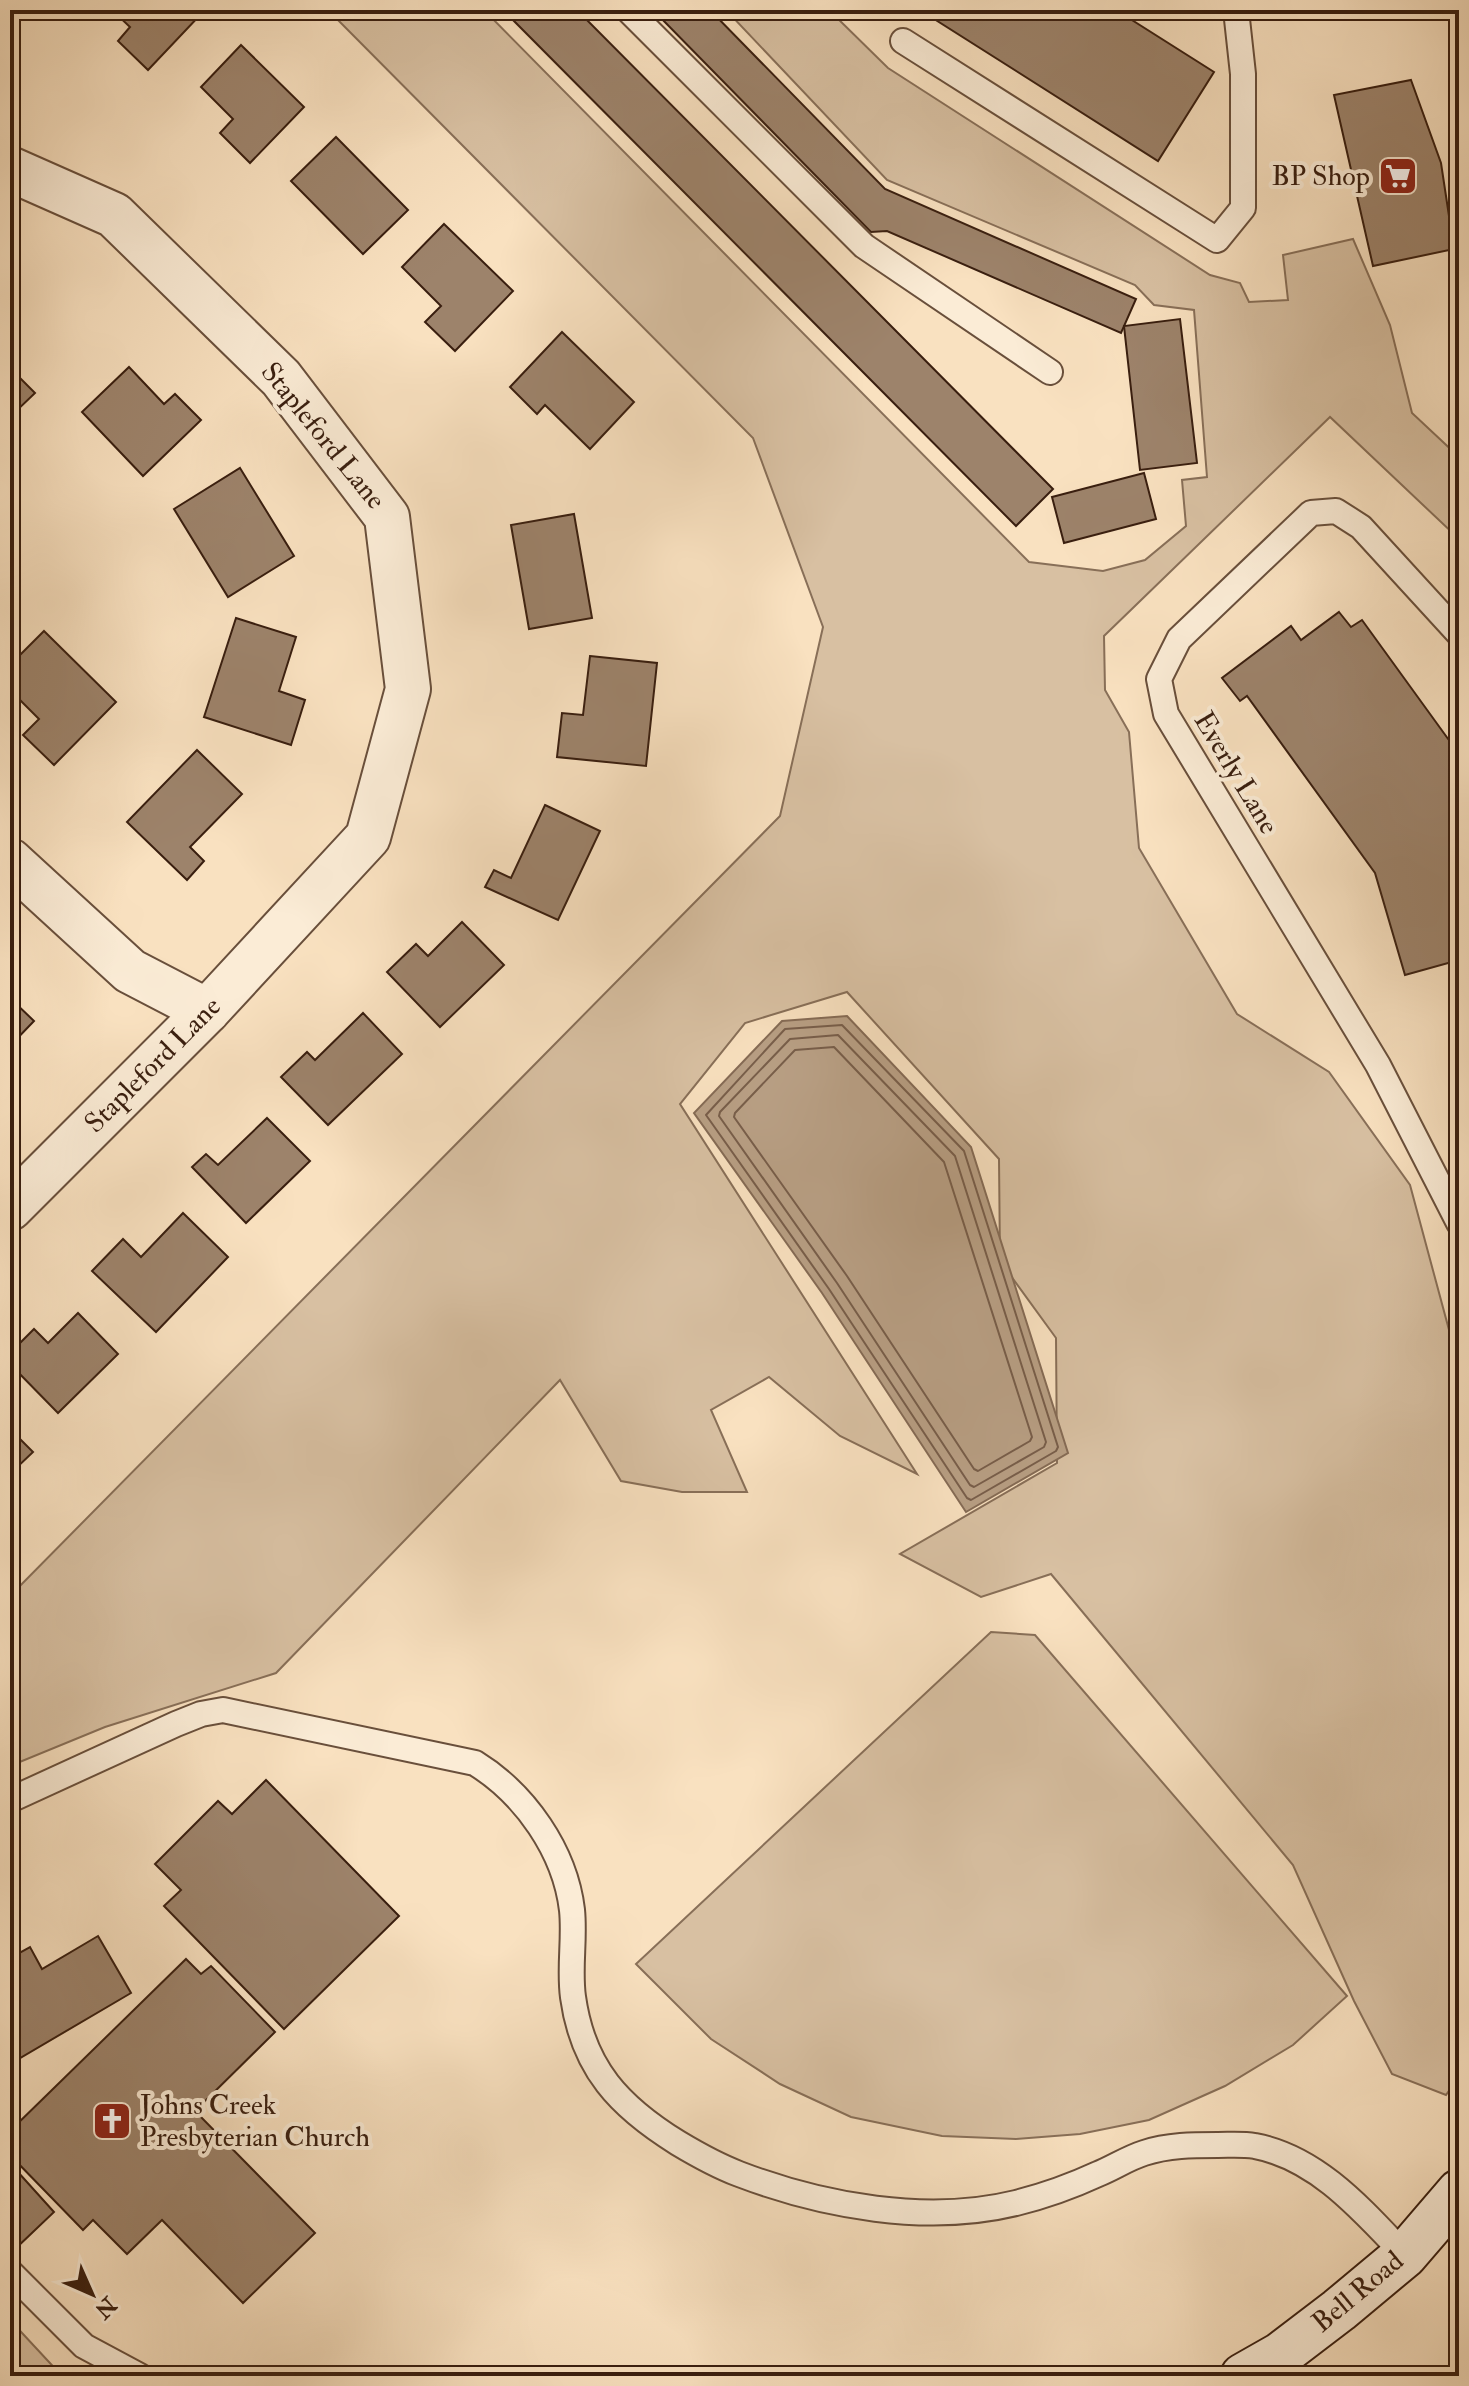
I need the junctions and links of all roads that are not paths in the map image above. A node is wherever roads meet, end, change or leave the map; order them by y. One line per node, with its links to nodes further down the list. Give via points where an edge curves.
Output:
1 (628, 10): 5 (lane, via 864,246)
2 (1236, 10): 3 (lane, via 1243,74 1243,208 1217,240)
3 (903, 41)
4 (10, 169): 8 (street, Stapleford Lane, via 114,215 281,378 387,517 408,689 368,837)
5 (1050, 372)
6 (1459, 634): 10 (lane, Everly Lane, via 1361,527 1336,511 1311,513 1179,639 1159,679 1166,714 1378,1065)
7 (10, 861): 8 (street, via 130,971)
8 (207, 1011): 9 (street, Stapleford Lane)
9 (10, 1208)
10 (1459, 1223)
11 (10, 1800): 13 (lane, via 176,1724 223,1710 475,1763 508,1787 557,1857 572,1911 573,1997 595,2066 627,2108 690,2150 736,2173 814,2197 883,2210 950,2211 1043,2195 1143,2153 1240,2144 1304,2166 1347,2195)
12 (1459, 2192): 13 (street, Bell Road)
13 (1405, 2255): 16 (street, Bell Road, via 1291,2346)
14 (10, 2272): 15 (lane, via 84,2346)
15 (140, 2376)
16 (1243, 2376)

